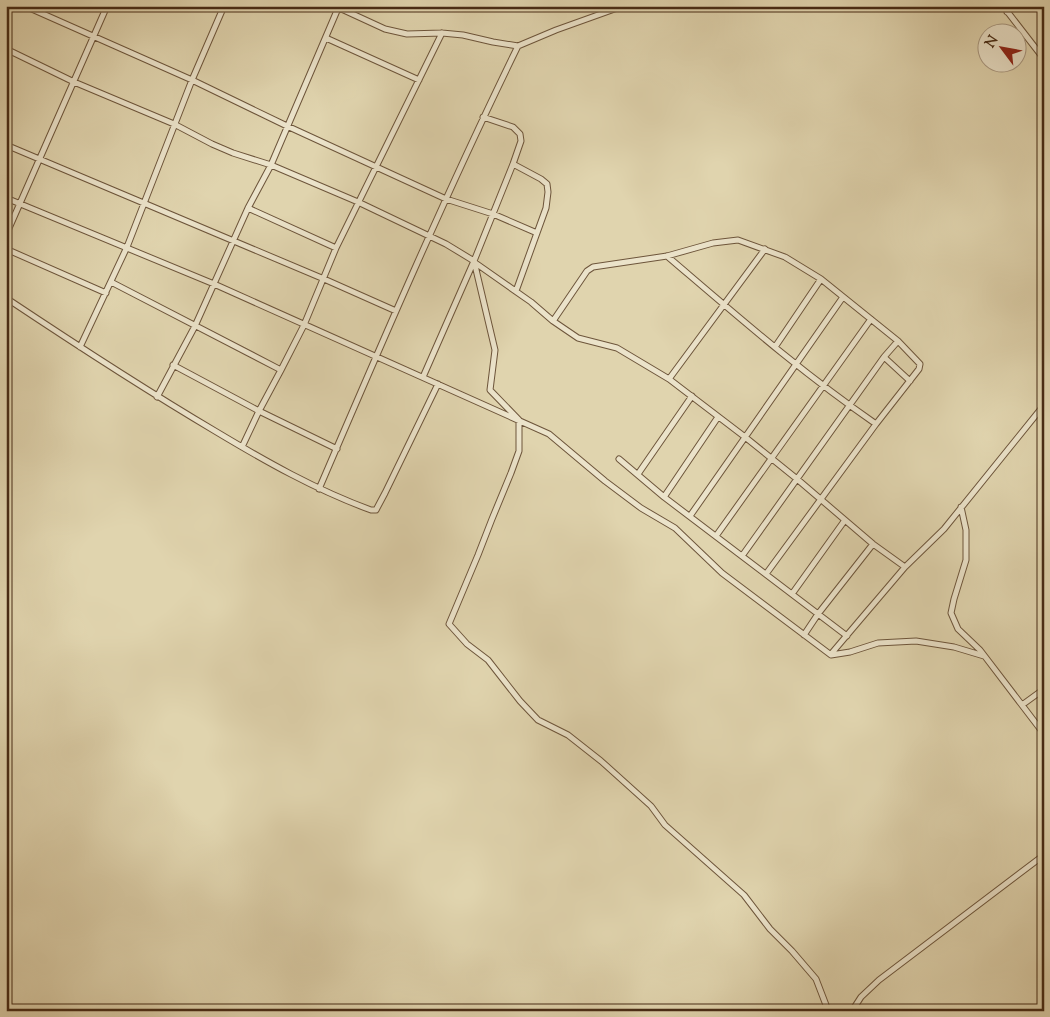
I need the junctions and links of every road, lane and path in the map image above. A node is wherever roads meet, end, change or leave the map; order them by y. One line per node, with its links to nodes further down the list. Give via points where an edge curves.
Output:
1 (25, 6): 10 (street)
2 (107, 6): 10 (street)
3 (224, 6): 15 (street)
4 (623, 6): 12 (street)
5 (1003, 6): 8 (street)
6 (1014, 6): 8 (street)
7 (338, 7): 9 (street, via 385,29 406,34); 11 (street)
8 (1007, 12): 14 (street)
9 (442, 34): 12 (street, via 463,34); 16 (street)
10 (94, 36): 15 (street); 17 (street)
11 (326, 38): 16 (street); 20 (street)
12 (518, 46): 18 (street)
13 (6, 48): 17 (street)
14 (1044, 59)
15 (192, 80): 19 (street); 20 (street)
16 (419, 80): 25 (street)
17 (74, 82): 19 (street); 22 (street)
18 (483, 116): 23 (street, via 513,127 520,134 521,141); 27 (street)
19 (174, 124): 24 (street, via 233,153); 30 (street)
20 (287, 126): 24 (street); 25 (street)
21 (6, 145): 22 (street)
22 (40, 159): 29 (street); 30 (street)
23 (513, 164): 32 (street); 33 (street, via 547,184 546,208)
24 (271, 165): 28 (street); 31 (street)
25 (376, 167): 27 (street); 28 (street)
26 (6, 198): 29 (street)
27 (446, 199): 32 (street); 35 (street)
28 (358, 202): 35 (street); 38 (street)
29 (20, 204): 34 (street); 37 (street)
30 (144, 204): 36 (street); 37 (street)
31 (248, 208): 36 (street); 38 (street)
32 (493, 214): 33 (street); 42 (street)
33 (537, 233): 47 (street)
34 (6, 235)
35 (430, 236): 42 (street); 52 (street)
36 (233, 241): 43 (street); 46 (street)
37 (127, 247): 45 (street); 46 (street)
38 (336, 248): 43 (street)
39 (6, 249): 48 (street)
40 (765, 249): 41 (street, via 738,240 713,243); 44 (street, via 785,257); 51 (street)
41 (667, 256): 51 (street); 54 (street, via 593,267)
42 (474, 262): 47 (street); 65 (street); 76 (street, via 496,350 490,390)
43 (324, 279): 52 (street); 55 (street)
44 (820, 279): 49 (street); 59 (street)
45 (111, 282): 48 (street); 56 (street)
46 (214, 284): 55 (street); 56 (street)
47 (516, 291): 54 (street)
48 (106, 293): 58 (street)
49 (843, 297): 53 (street); 62 (street)
50 (6, 298): 58 (street)
51 (724, 305): 59 (street); 66 (street)
52 (396, 311): 60 (street)
53 (871, 319): 57 (street); 69 (street)
54 (553, 321): 66 (street, via 578,338 617,348)
55 (304, 325): 60 (street); 64 (street)
56 (195, 326): 63 (street); 64 (street)
57 (898, 341): 61 (street); 67 (street, via 920,364)
58 (80, 347): 71 (street)
59 (775, 347): 62 (street)
60 (376, 356): 65 (street); 80 (street)
61 (884, 357): 67 (street); 73 (street)
62 (796, 364): 69 (street); 78 (street)
63 (173, 365): 71 (street); 74 (street)
64 (282, 370): 74 (street)
65 (423, 377): 68 (street)
66 (669, 379): 70 (street)
67 (910, 381): 77 (street)
68 (438, 384): 76 (street); 85 (street, via 376,510)
69 (823, 385): 73 (street); 81 (street)
70 (692, 396): 75 (street); 83 (street)
71 (156, 397): 79 (street)
72 (1044, 405): 88 (street)
73 (849, 406): 77 (street); 84 (street)
74 (259, 411): 79 (street); 80 (street)
75 (718, 416): 78 (street); 86 (street)
76 (519, 420): 98 (street, via 550,434 605,481 675,528 722,572); 106 (street, via 519,451 448,624 488,660 538,720 568,735 601,761 652,806 665,825 744,895 816,979)
77 (876, 424): 87 (street)
78 (746, 437): 81 (street); 89 (street)
79 (242, 447): 85 (street)
80 (337, 448): 85 (street)
81 (771, 458): 84 (street); 91 (street)
82 (620, 459): 83 (street)
83 (638, 474): 86 (street)
84 (797, 479): 87 (street); 93 (street)
85 (319, 489)
86 (664, 497): 89 (street)
87 (821, 500): 90 (street); 95 (street)
88 (961, 506): 94 (street, via 944,529); 101 (street, via 966,530 966,560 951,613 958,629)
89 (690, 516): 91 (street)
90 (845, 520): 92 (street); 96 (street)
91 (716, 536): 93 (street)
92 (873, 544): 94 (street); 97 (street)
93 (742, 556): 95 (street)
94 (905, 567): 99 (street)
95 (766, 574): 96 (street)
96 (792, 594): 97 (street)
97 (818, 614): 98 (street); 99 (street)
98 (804, 635): 100 (street)
99 (847, 636): 100 (street)
100 (831, 655): 101 (street, via 878,643 916,641)
101 (984, 656): 103 (street)
102 (1044, 689): 103 (street)
103 (1022, 705): 104 (street)
104 (1044, 734)
105 (1044, 854): 107 (street, via 879,980)
106 (827, 1011)
107 (852, 1011)

